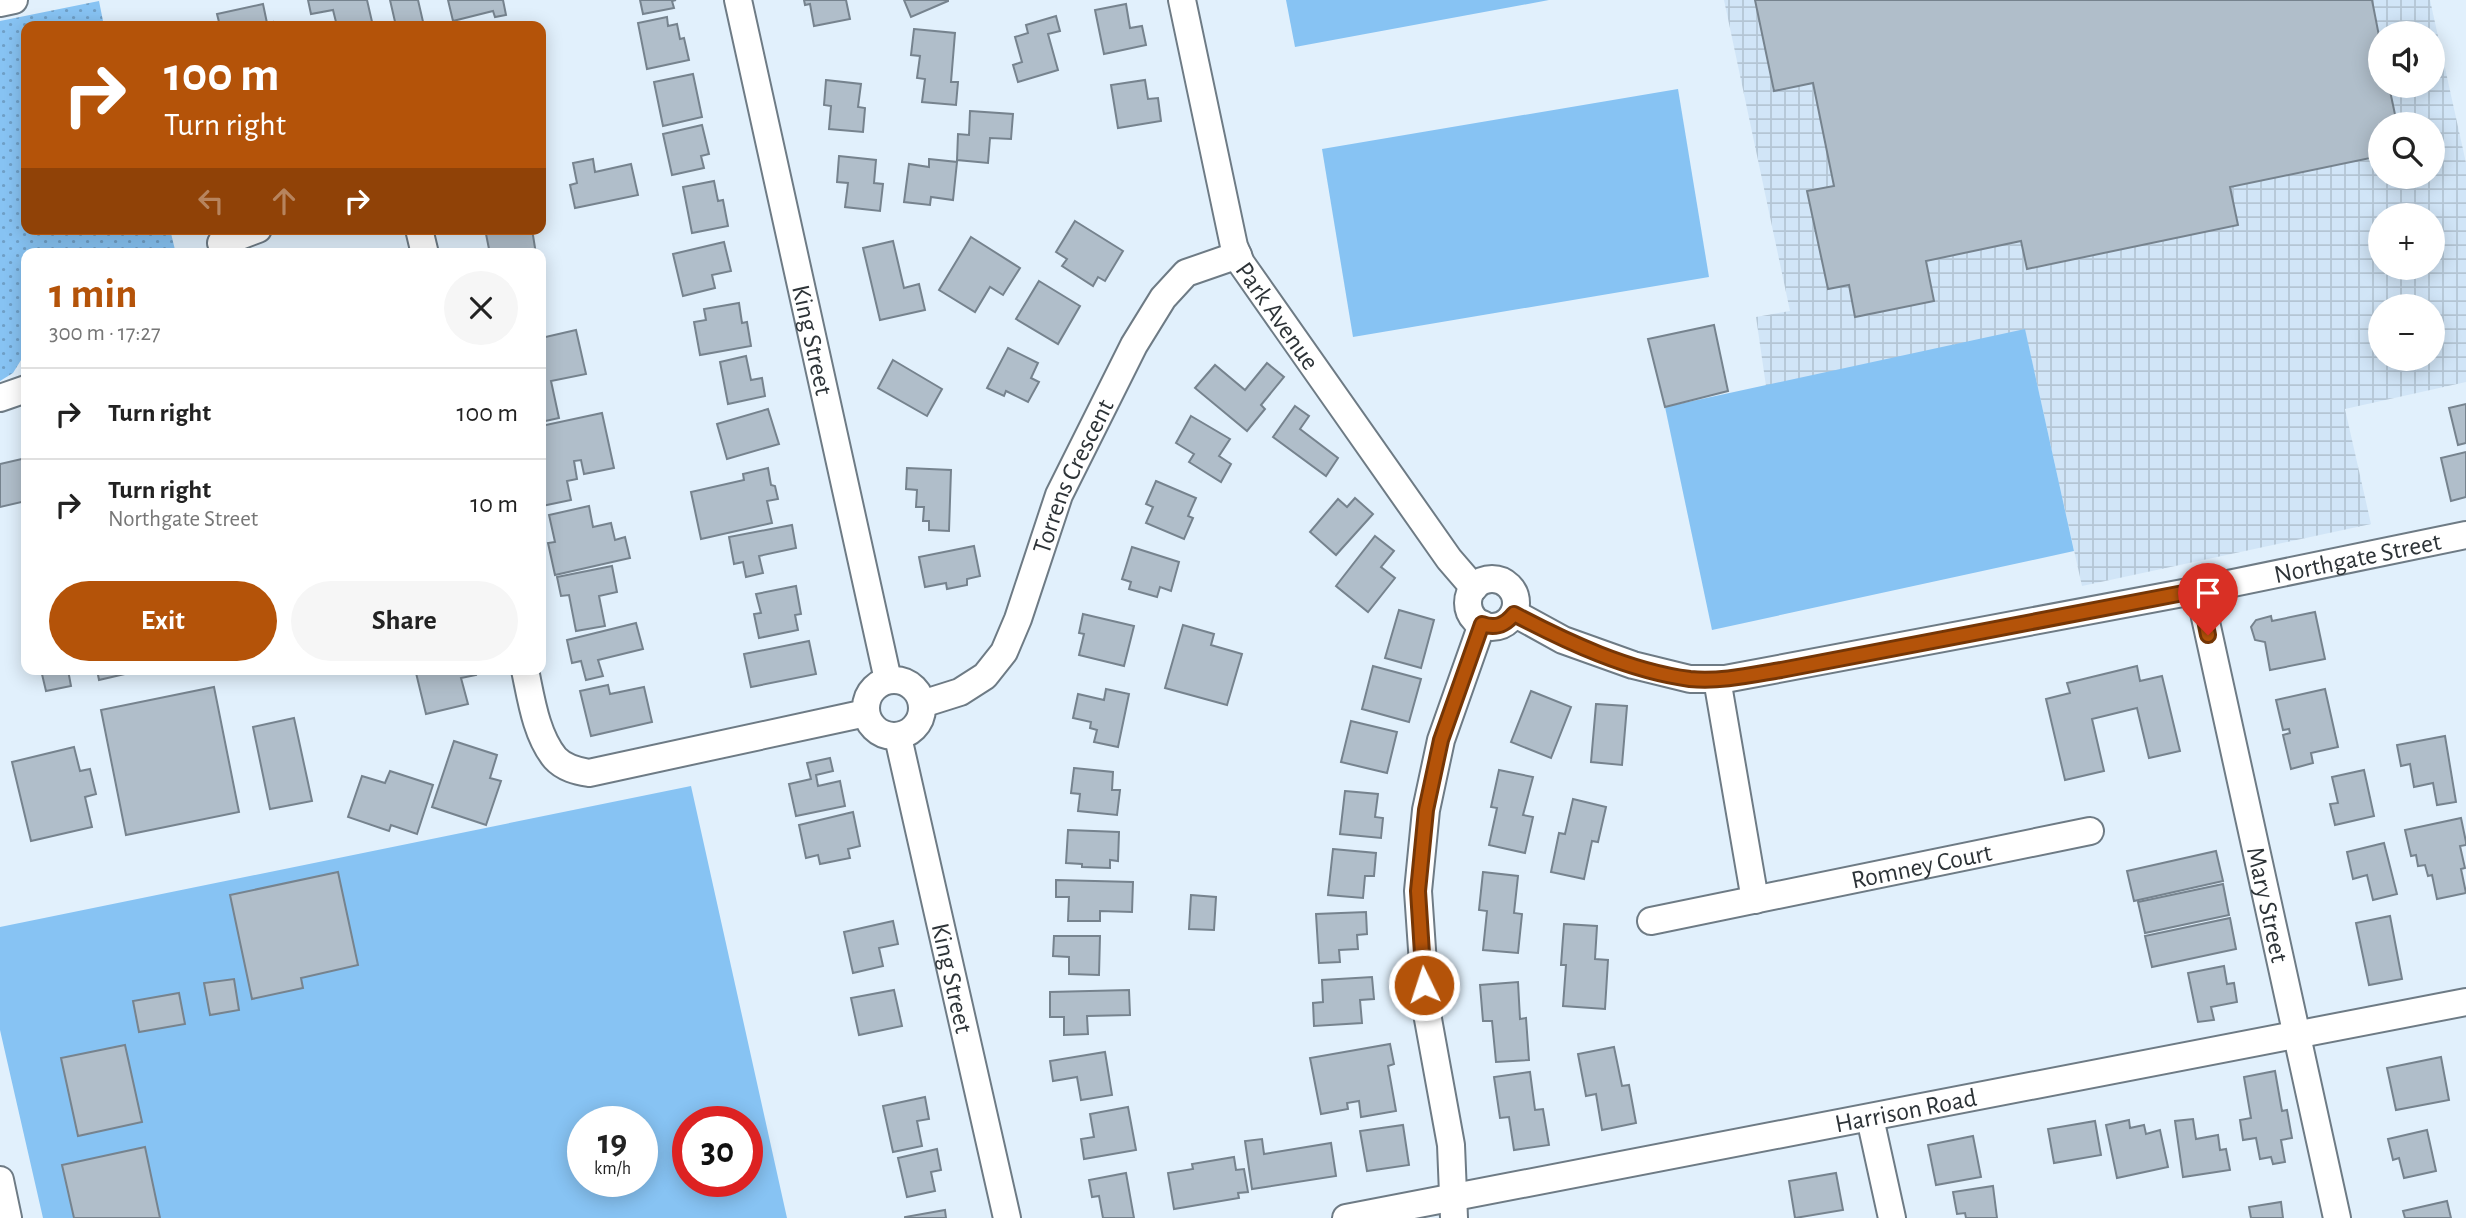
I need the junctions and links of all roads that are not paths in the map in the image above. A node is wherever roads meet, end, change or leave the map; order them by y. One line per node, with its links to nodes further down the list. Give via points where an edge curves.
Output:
1 (14, 0): 4 (street)
2 (738, 0): 17 (street, King Street)
3 (1182, 0): 7 (street, Park Avenue)
4 (0, 3)
5 (242, 235): 6 (street)
6 (221, 243)
7 (1238, 255): 11 (street, Park Avenue, via 1411,507); 18 (street, Torrens Crescent, via 1186,273 1163,298 1134,345 1059,495 1004,652 985,676 960,692)
8 (21, 391): 9 (street)
9 (0, 398)
10 (2466, 535): 12 (street, Northgate Street)
11 (1474, 587): 13 (street, via 1489,579 1508,584 1516,598); 14 (street, via 1469,605)
12 (2199, 590): 16 (street, Northgate Street); 25 (street, Mary Street)
13 (1514, 614): 14 (street, via 1502,625); 16 (street, Northgate Street, via 1563,640 1633,665 1690,679)
14 (1482, 624): 28 (street, via 1441,740 1426,810 1418,891 1426,1008 1451,1145)
15 (526, 675): 19 (street, via 550,750 572,770 589,773)
16 (1717, 679): 22 (street)
17 (888, 680): 18 (street, via 909,684); 19 (street, via 871,691)
18 (922, 704): 20 (street, via 919,723)
19 (866, 713): 20 (street, via 873,729)
20 (898, 737): 30 (street, King Street)
21 (2090, 831): 22 (street, Romney Court)
22 (1755, 900): 23 (street, Romney Court)
23 (1651, 921)
24 (2466, 1002): 25 (street, Harrison Road)
25 (2296, 1036): 26 (street, Harrison Road); 33 (street, Mary Street)
26 (1870, 1118): 28 (street, Harrison Road); 32 (street)
27 (0, 1180): 29 (street)
28 (1453, 1208): 31 (street, Harrison Road)
29 (8, 1218)
30 (1007, 1218)
31 (1346, 1218)
32 (1892, 1218)
33 (2337, 1218)

